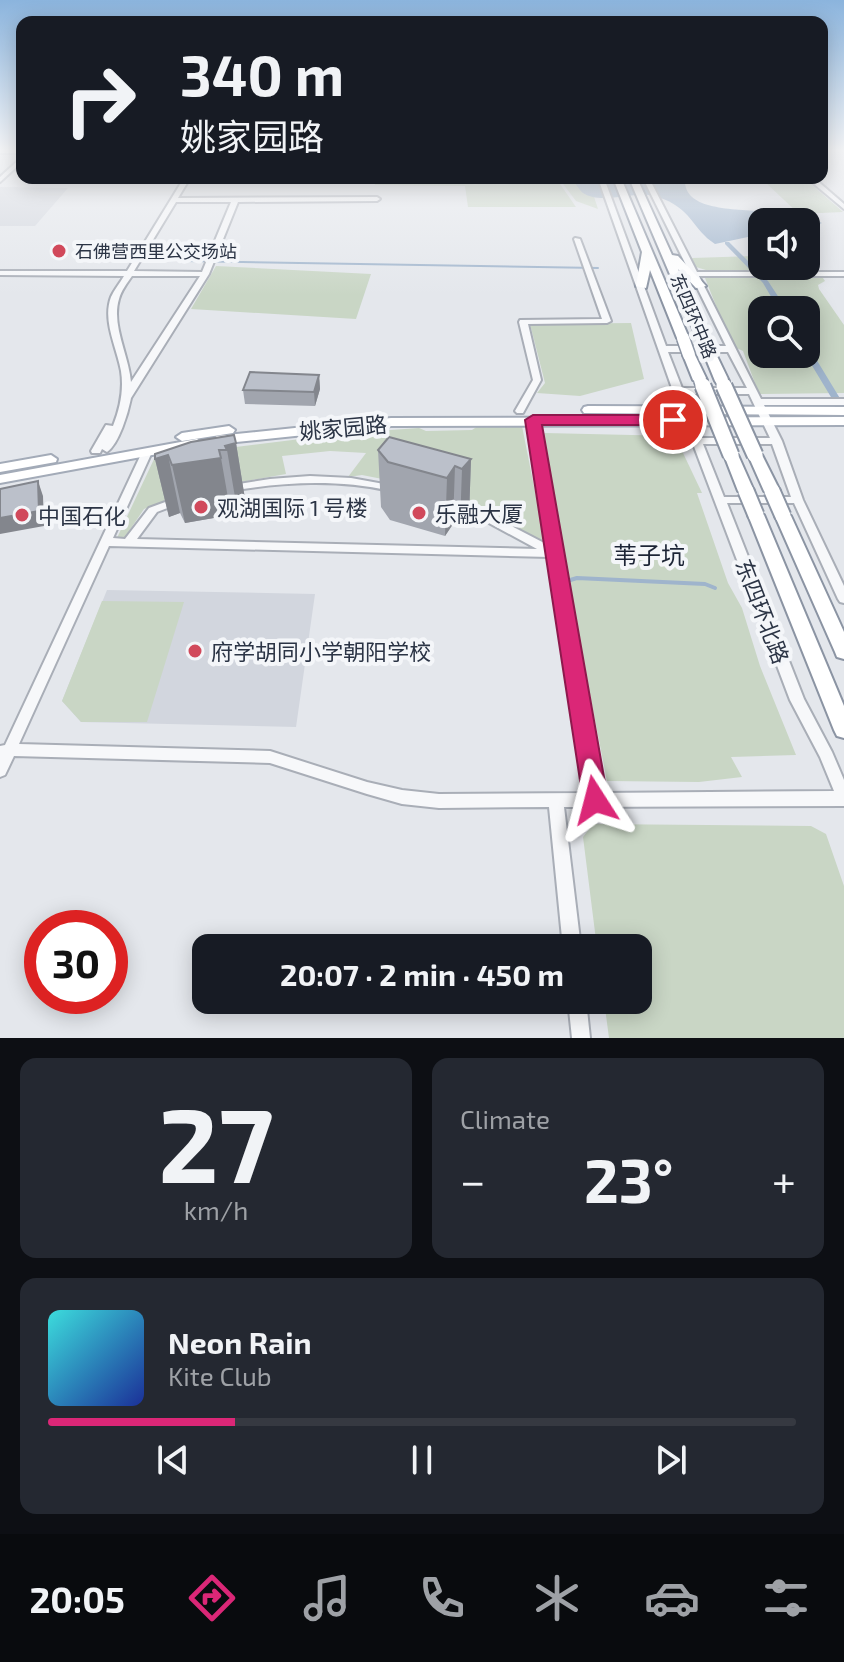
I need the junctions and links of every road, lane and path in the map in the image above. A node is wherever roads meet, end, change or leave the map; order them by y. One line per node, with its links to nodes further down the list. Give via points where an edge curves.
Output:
1 (175, 197): 7 (street)
2 (609, 197): 17 (street, 东四环中路)
3 (625, 197): 10 (highway, 东四环中路)
4 (642, 197): 11 (highway, 东四环中路)
5 (656, 197): 15 (street, 东四环中路)
6 (377, 199): 8 (street)
7 (173, 200): 8 (street); 12 (street)
8 (235, 200): 14 (street)
9 (577, 239): 26 (street, via 607,321 523,322 537,380)
10 (647, 251): 17 (highway); 21 (highway, 东四环中路, bridge)
11 (667, 251): 18 (highway); 49 (highway, 东四环中路, bridge)
12 (131, 270): 13 (street); 14 (street); 24 (street, via 115,297 111,319)
13 (0, 271)
14 (205, 274): 24 (street)
15 (694, 274): 16 (street); 18 (street, 东四环中路)
16 (844, 274)
17 (642, 286): 19 (street, 东四环中路)
18 (700, 286): 20 (street, 东四环中路)
19 (663, 349): 20 (street); 22 (street, 东四环中路)
20 (729, 349): 23 (street, 东四环中路)
21 (700, 380): 50 (highway, 东四环北路, bridge)
22 (678, 391): 23 (street); 30 (street, 东四环中路)
23 (751, 391): 27 (street, 东四环中路)
24 (127, 397): 35 (street)
25 (844, 402): 28 (street)
26 (520, 411): 30 (main road, 姚家园路); 35 (main road, 姚家园路, via 338,418)
27 (762, 411): 28 (main road); 28 (street); 30 (main road); 34 (street)
28 (816, 411): 29 (main road); 32 (main road)
29 (844, 411)
30 (689, 415): 31 (main road, 姚家园路); 33 (street, 东四环北路)
31 (533, 420): 36 (main road, 姚家园路, via 391,422); 47 (street)
32 (844, 421)
33 (698, 441): 34 (street); 43 (street, 东四环北路)
34 (777, 441): 44 (street)
35 (101, 450): 37 (main road, 姚家园路)
36 (147, 452): 38 (main road, 姚家园路); 45 (street)
37 (0, 468)
38 (0, 479)
39 (214, 490): 40 (street, via 285,478 376,484)
40 (407, 492)
41 (188, 497): 46 (street, via 153,510)
42 (438, 500): 47 (street, via 469,508)
43 (721, 500): 44 (street); 53 (street, 东四环北路, via 797,700)
44 (798, 500): 48 (street)
45 (106, 542): 46 (street); 51 (street)
46 (128, 543): 47 (street)
47 (554, 553): 55 (street)
48 (844, 599)
49 (844, 652)
50 (844, 730)
51 (4, 751): 52 (street); 54 (street, via 270,757 402,797)
52 (0, 771)
53 (844, 799): 55 (street)
54 (556, 800): 55 (street); 56 (street)
55 (595, 800)
56 (570, 934)
57 (578, 1014): 58 (street)
58 (581, 1038)

